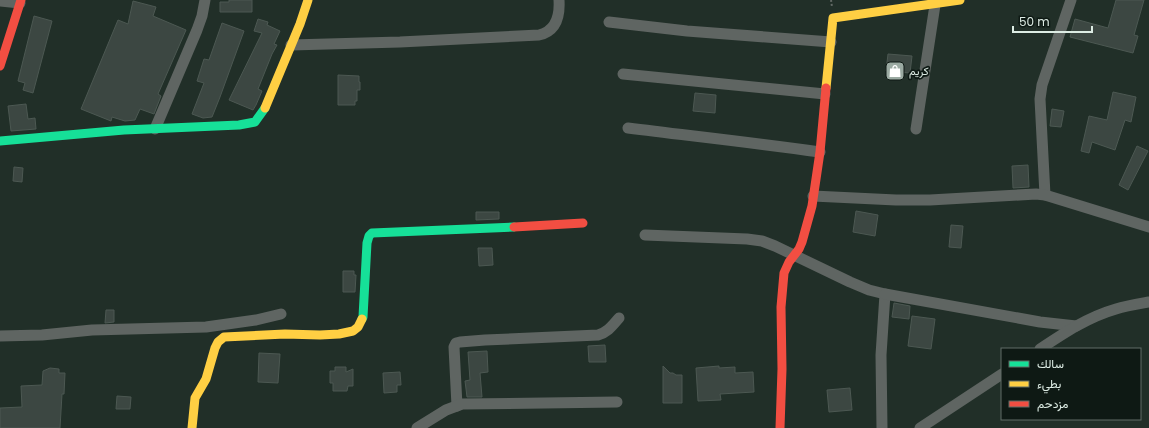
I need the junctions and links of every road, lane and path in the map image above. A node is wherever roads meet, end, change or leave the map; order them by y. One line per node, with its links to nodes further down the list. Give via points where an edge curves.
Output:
1 (205, 0): 16 (street, via 197,30)
2 (308, 0): 11 (street)
3 (559, 0): 11 (street, via 560,11 556,22 545,34)
4 (960, 0): 8 (street)
5 (1071, 0): 20 (street, via 1042,85 1040,99)
6 (0, 1): 7 (street)
7 (20, 2): 12 (street)
8 (935, 4): 10 (street, via 833,18); 17 (street)
9 (609, 22): 10 (street)
10 (831, 42): 14 (street)
11 (291, 45): 16 (street, via 264,110 255,122)
12 (0, 66)
13 (623, 74): 14 (street)
14 (825, 94): 19 (street)
15 (628, 128): 19 (street)
16 (155, 129): 18 (street)
17 (916, 129)
18 (0, 141)
19 (820, 152): 21 (street)
20 (1045, 195): 21 (street, via 917,200); 23 (street)
21 (813, 196): 25 (street, via 802,242)
22 (583, 223): 36 (street, via 372,233 367,244 363,316 359,326 344,334 224,337 215,348 206,379 194,398)
23 (1149, 227)
24 (645, 235): 25 (street, via 762,241)
25 (794, 255): 26 (street, via 850,282); 38 (street, via 784,273 781,307)
26 (885, 294): 30 (street, via 1040,322); 39 (street, via 880,355)
27 (1149, 302): 30 (street, via 1116,308)
28 (281, 314): 31 (street, via 206,327)
29 (619, 318): 35 (street, via 609,329 598,335 456,343 454,347)
30 (1076, 326): 32 (street)
31 (0, 336)
32 (1042, 348)
33 (1001, 375): 40 (street)
34 (617, 402): 35 (street)
35 (458, 406): 37 (street, via 446,410)
36 (192, 428)
37 (417, 428)
38 (780, 428)
39 (882, 428)
40 (920, 428)

